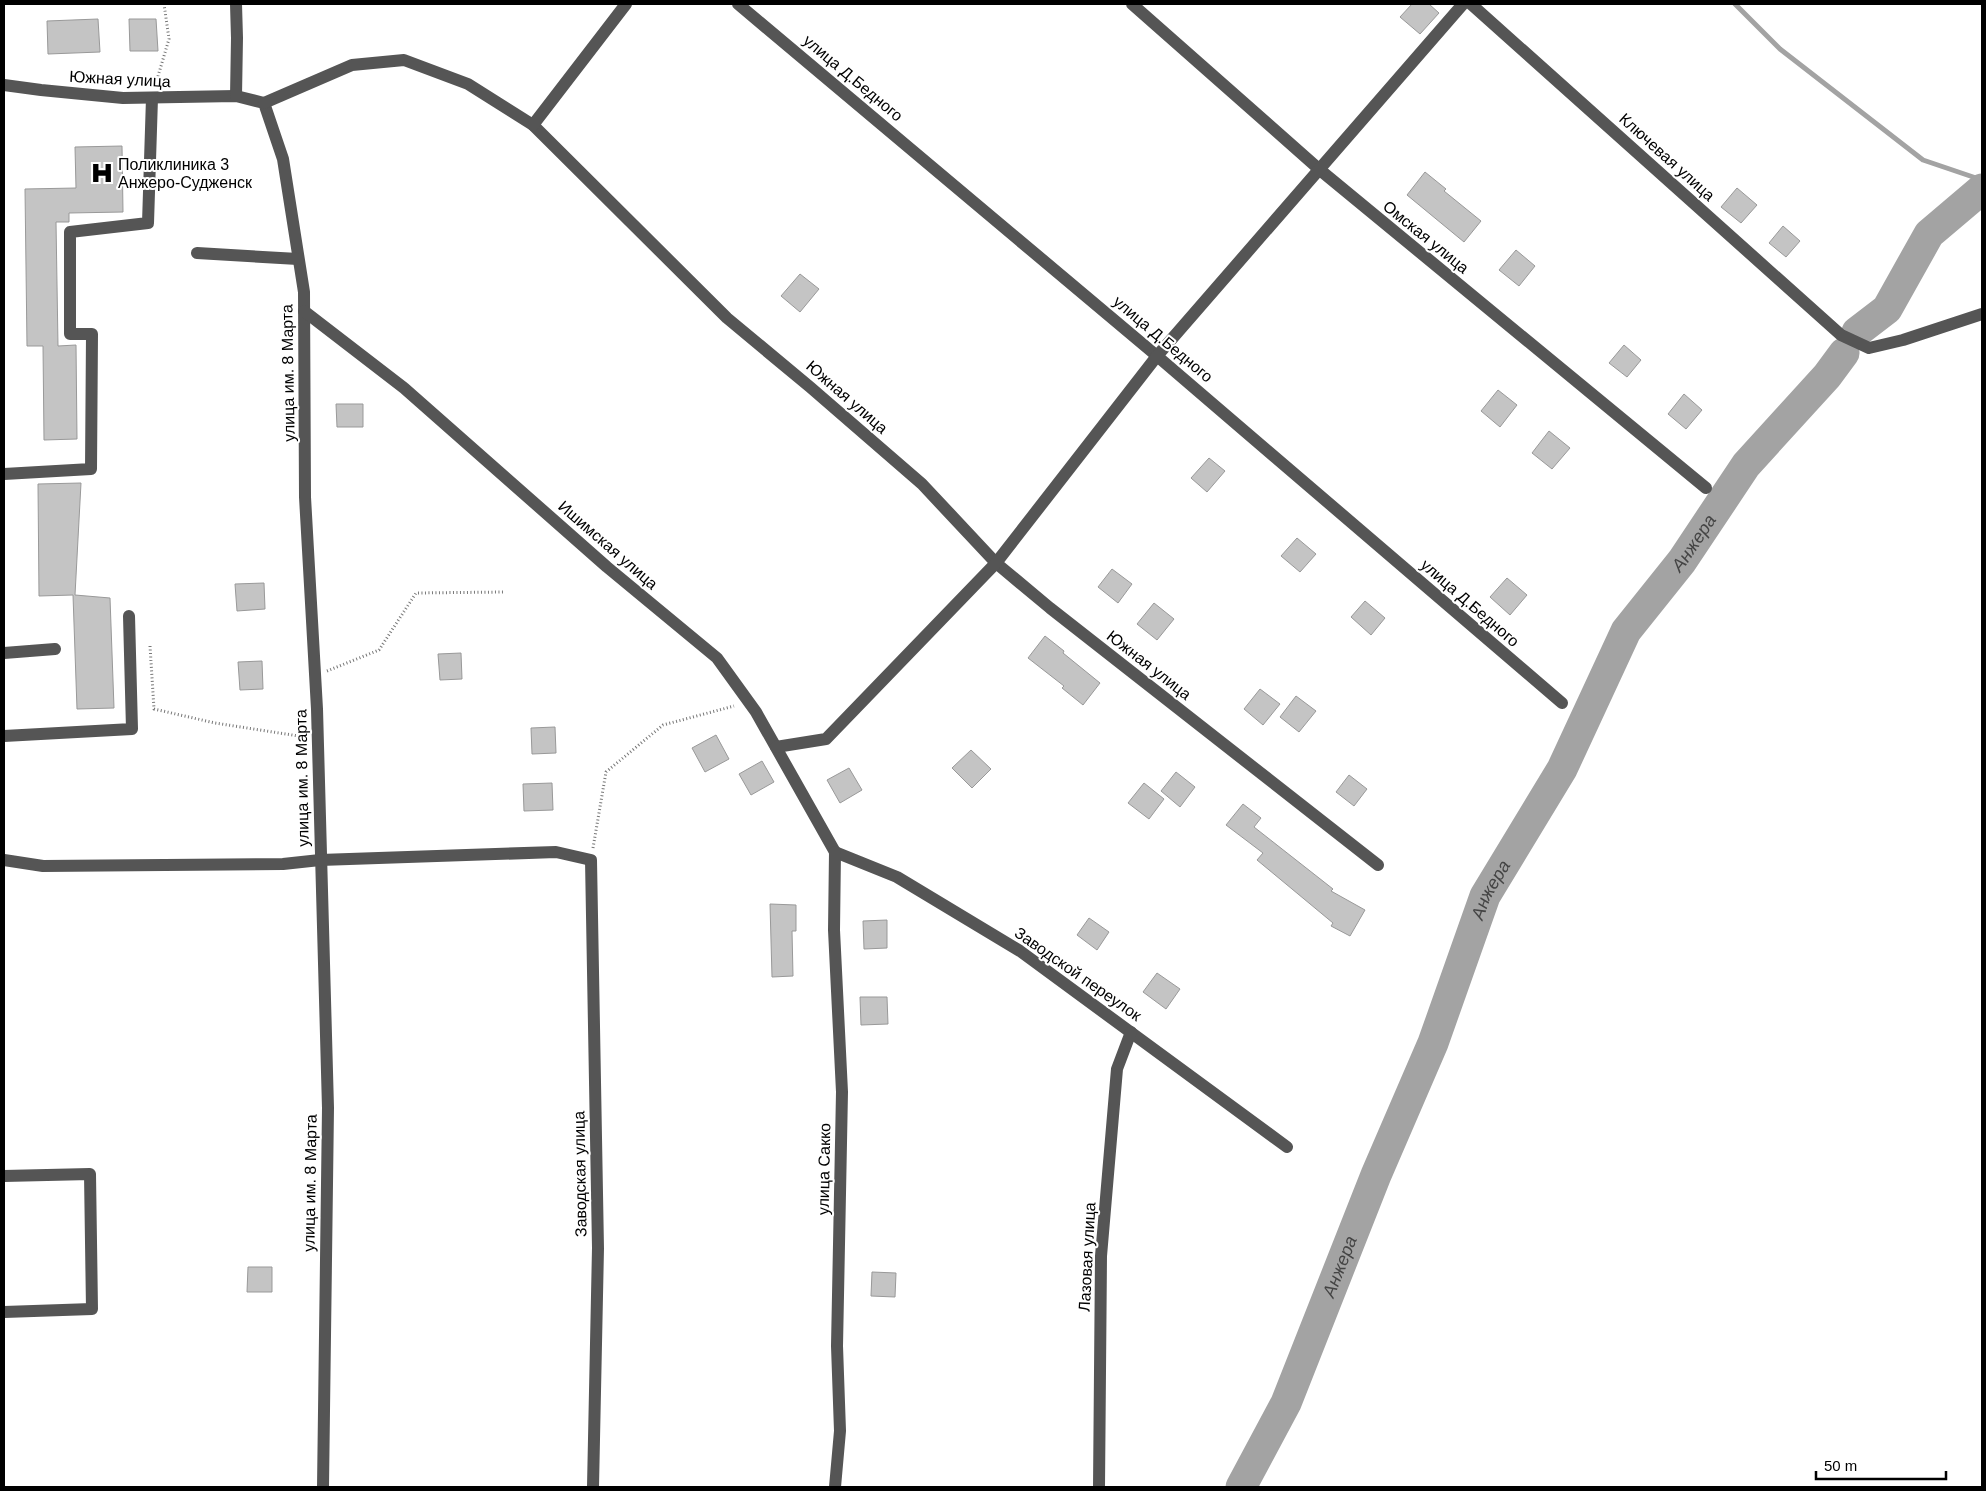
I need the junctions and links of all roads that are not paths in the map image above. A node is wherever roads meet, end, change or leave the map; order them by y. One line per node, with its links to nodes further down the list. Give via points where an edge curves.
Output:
1 (236, 4): 8 (street)
2 (626, 4): 11 (street)
3 (738, 4): 17 (street, улица Д.Бедного)
4 (1132, 4): 12 (street, Омская улица)
5 (1463, 4): 12 (street)
6 (1471, 4): 16 (street, Ключевая улица, via 1841,335 1869,348)
7 (4, 84): 9 (street, Южная улица, via 114,97)
8 (236, 96): 9 (street, Южная улица); 10 (street)
9 (152, 98): 18 (street, via 148,223 70,232 70,334 92,334 91,469)
10 (264, 103): 11 (street, Южная улица, via 352,65 404,60 468,84); 14 (street, улица им. 8 Марта, via 283,159)
11 (533, 125): 20 (street, Южная улица, via 727,318 922,484)
12 (1320, 170): 17 (street); 19 (street, Омская улица)
13 (197, 253): 14 (street)
14 (298, 259): 15 (street, улица им. 8 Марта)
15 (304, 312): 26 (street, Ишимская улица, via 404,388 607,567 717,658 756,712); 29 (street, улица им. 8 Марта, via 306,497 318,739)
16 (1982, 314)
17 (1158, 356): 20 (street); 24 (street, улица Д.Бедного)
18 (4, 474)
19 (1706, 488)
20 (996, 564): 26 (street, via 826,739); 30 (street, Южная улица)
21 (129, 616): 25 (street, via 132,729)
22 (55, 649): 23 (street)
23 (4, 653)
24 (1562, 703)
25 (4, 736)
26 (776, 748): 27 (street, Ишимская улица)
27 (835, 852): 31 (street, Заводской переулок, via 897,876 1020,951); 37 (street, улица Сакко, via 834,930 842,1092 837,1346 840,1431)
28 (4, 860): 29 (street, via 53,866 283,864)
29 (320, 860): 35 (street, улица им. 8 Марта, via 328,1108); 36 (street, Заводская улица, via 556,852 591,860 598,1248)
30 (1378, 865)
31 (1131, 1032): 32 (street, Заводской переулок); 38 (street, Лазовая улица, via 1116,1069 1100,1256)
32 (1287, 1147)
33 (4, 1176): 34 (street, via 90,1174 92,1309)
34 (4, 1312)
35 (323, 1487)
36 (592, 1487)
37 (835, 1487)
38 (1099, 1487)

